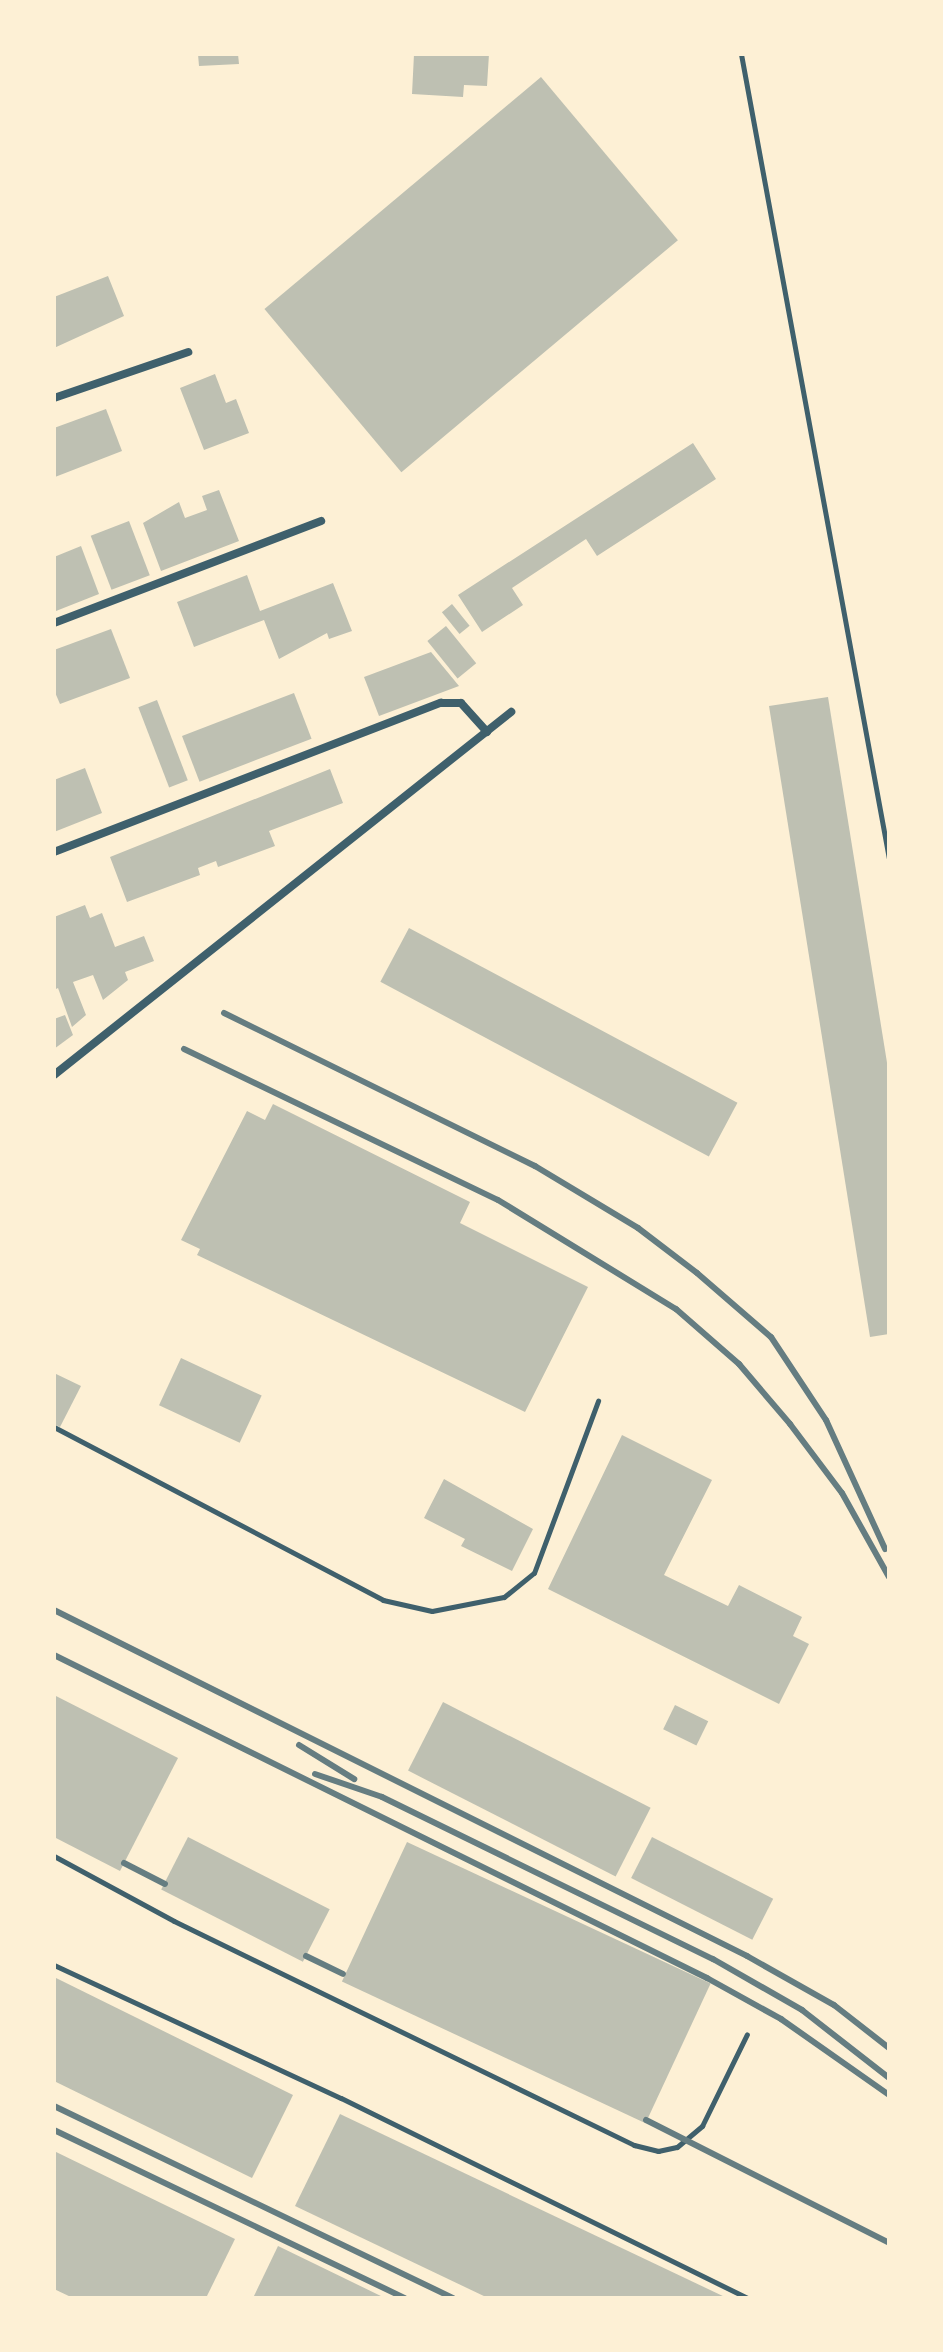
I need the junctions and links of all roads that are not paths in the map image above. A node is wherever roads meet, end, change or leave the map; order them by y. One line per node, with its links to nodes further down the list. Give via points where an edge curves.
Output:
1 (741, 54): 9 (lane)
2 (188, 352): 3 (street)
3 (54, 398)
4 (321, 521): 5 (street)
5 (54, 623)
6 (511, 712): 7 (street)
7 (487, 732): 8 (street, via 461,703 441,703); 10 (street)
8 (54, 852)
9 (889, 859)
10 (54, 1075)
11 (598, 1401): 12 (lane, via 534,1573 504,1597 432,1611 383,1600)
12 (54, 1427)
13 (54, 1856): 15 (lane, via 174,1921 634,2145 658,2151 677,2147 702,2126)
14 (54, 1965): 16 (lane, via 341,2098)
15 (747, 2034)
16 (747, 2298)

